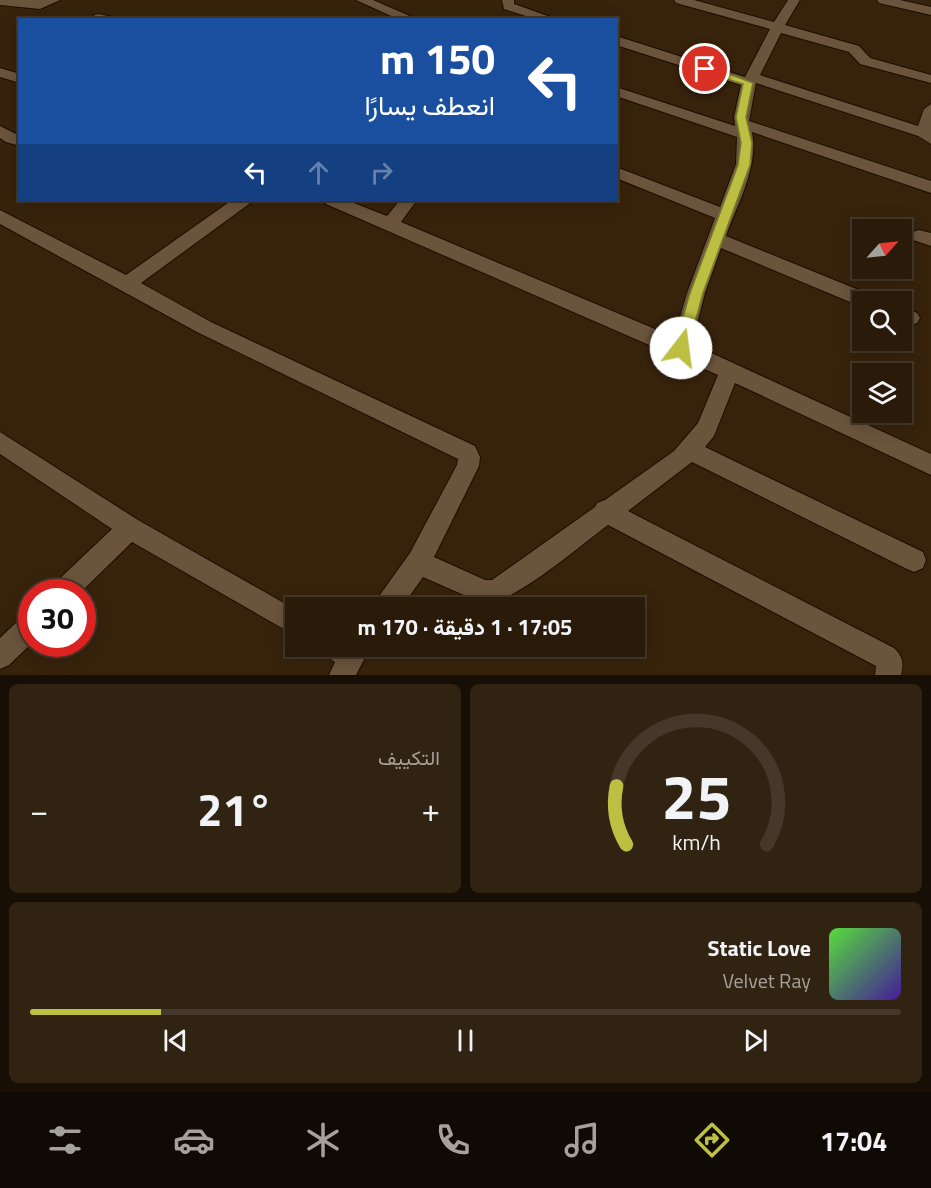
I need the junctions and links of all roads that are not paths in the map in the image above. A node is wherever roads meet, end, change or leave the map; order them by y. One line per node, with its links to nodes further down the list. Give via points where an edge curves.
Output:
1 (54, 0): 6 (street, via 40,6)
2 (362, 0): 9 (street)
3 (508, 0): 10 (street, via 508,6)
4 (680, 0): 11 (street)
5 (883, 0): 8 (street)
6 (0, 1)
7 (791, 1): 11 (street)
8 (931, 11)
9 (408, 18)
10 (547, 18)
11 (777, 26): 15 (street, via 854,49 865,61); 16 (street)
12 (618, 41): 16 (street)
13 (0, 72): 14 (street)
14 (18, 78)
15 (931, 79)
16 (750, 80): 19 (street, via 742,105); 20 (street)
17 (618, 92): 19 (street)
18 (931, 110): 20 (street)
19 (743, 129): 22 (street); 27 (street, via 744,165)
20 (927, 136)
21 (618, 173): 27 (street)
22 (931, 187)
23 (242, 201): 30 (street)
24 (334, 201): 28 (street)
25 (408, 201): 28 (street)
26 (0, 216): 30 (street)
27 (726, 216): 29 (street)
28 (389, 225): 32 (street)
29 (716, 239): 31 (street); 32 (street)
30 (128, 284): 40 (street, via 204,327 467,453 468,466)
31 (852, 295)
32 (681, 348): 33 (street)
33 (730, 371): 35 (street, via 710,421); 36 (street)
34 (0, 442): 38 (street)
35 (689, 450): 37 (street); 39 (street)
36 (931, 465)
37 (605, 511): 40 (street, via 494,592 484,592); 46 (street, via 885,657 891,663)
38 (130, 528): 41 (street); 43 (street)
39 (914, 560)
40 (419, 562): 42 (street)
41 (77, 579)
42 (394, 597)
43 (285, 618)
44 (18, 638): 45 (street)
45 (0, 656)
46 (888, 675)

